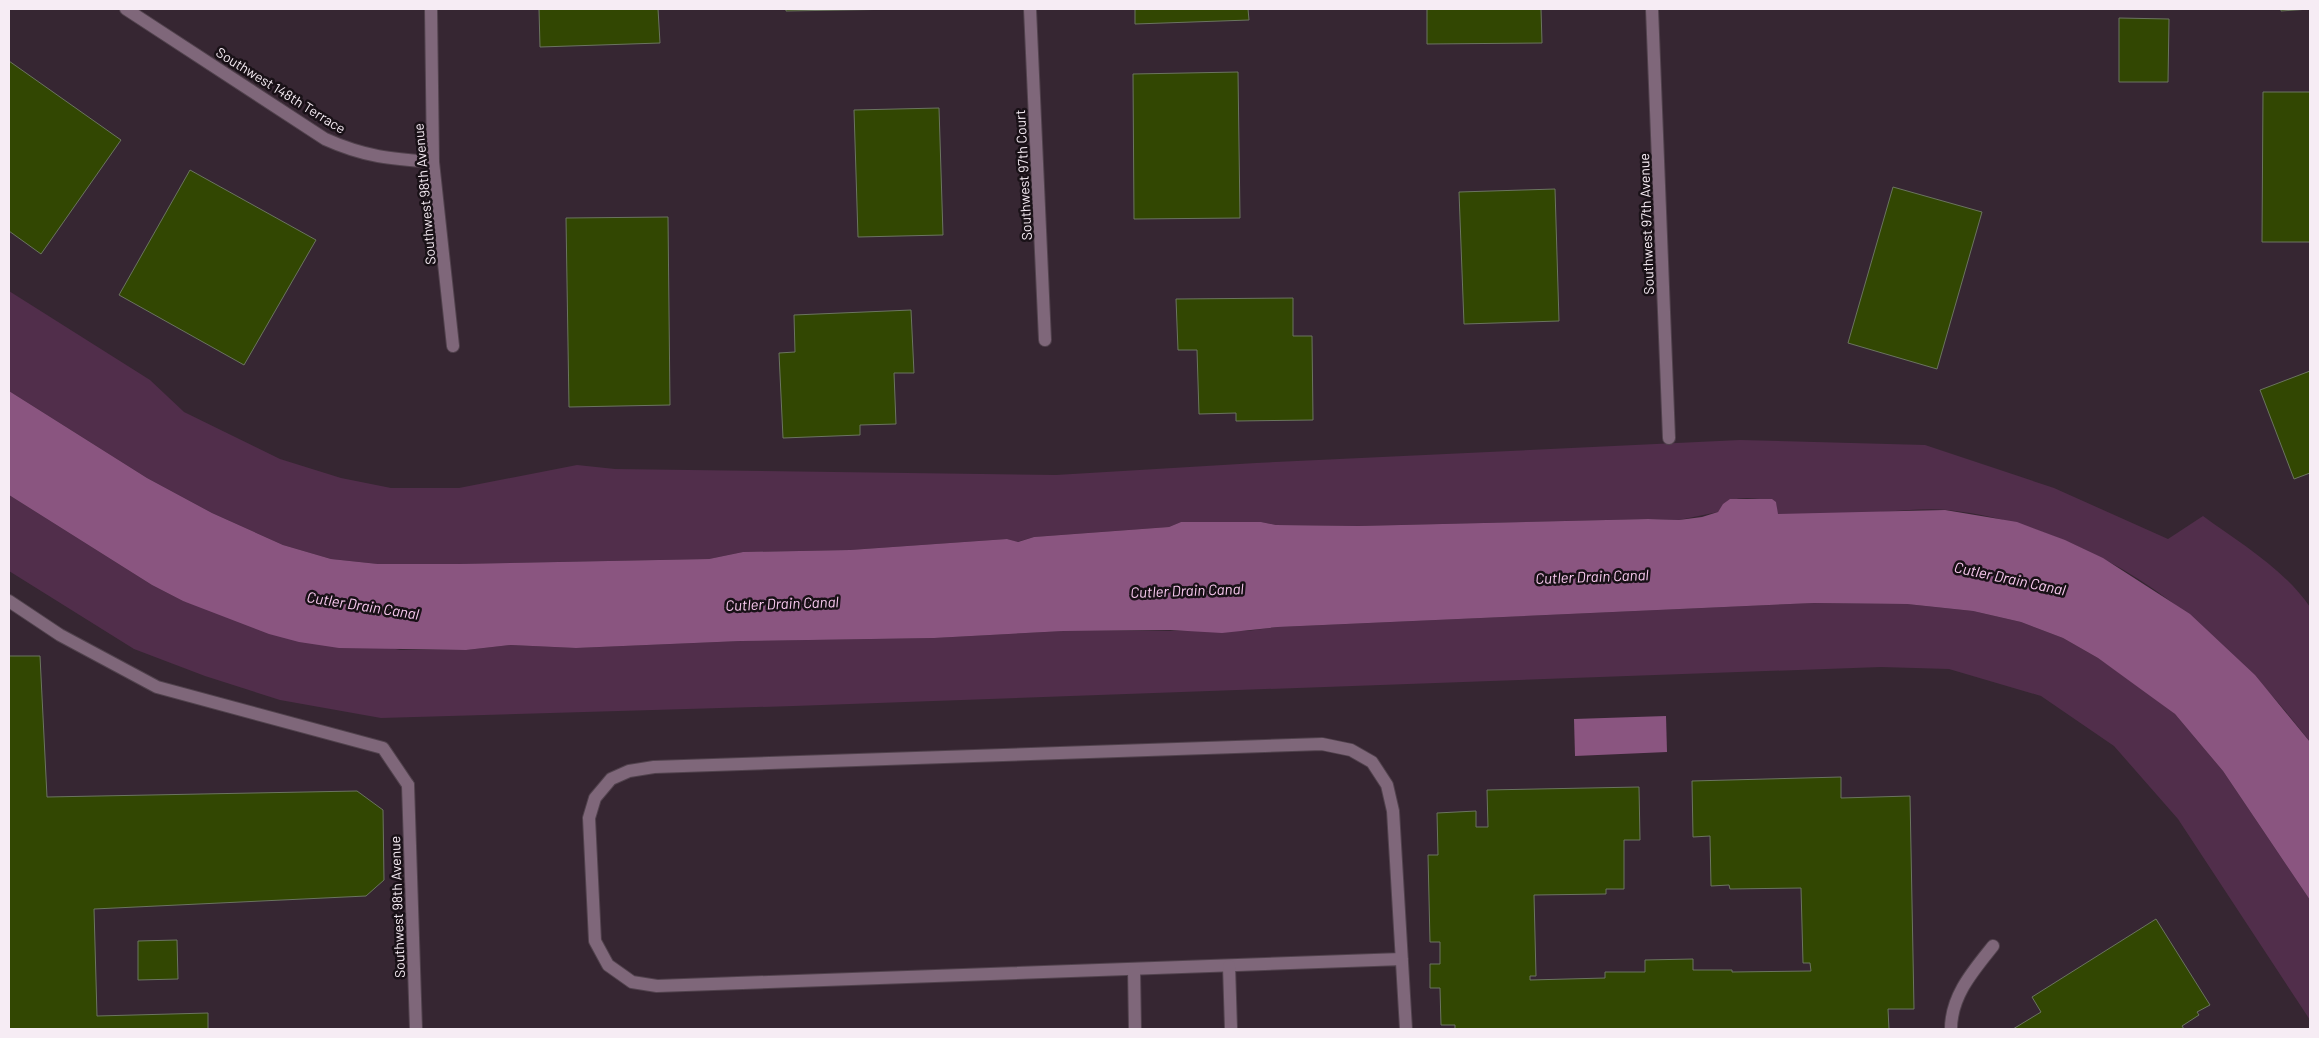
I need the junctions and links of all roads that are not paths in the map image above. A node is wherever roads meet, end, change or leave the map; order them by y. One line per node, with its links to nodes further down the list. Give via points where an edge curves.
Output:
1 (126, 9): 5 (street, Southwest 148th Terrace, via 326,139 351,150 383,158)
2 (430, 9): 5 (street, Southwest 98th Avenue)
3 (1030, 9): 6 (street, Southwest 97th Court)
4 (1652, 9): 8 (street, Southwest 97th Avenue)
5 (433, 162): 7 (street, Southwest 98th Avenue)
6 (1045, 340)
7 (454, 346)
8 (1669, 438)
9 (9, 602): 14 (street, Southwest 98th Avenue, via 60,635 157,687 383,748 408,784)
10 (1993, 946): 18 (street, via 1964,982)
11 (1402, 959): 12 (street); 13 (street, via 1393,812 1387,784 1372,762 1351,750 1322,744 654,767 629,771 611,779 595,798 589,818 595,941 608,965 632,982 667,985); 17 (street)
12 (1230, 966): 13 (street); 16 (street)
13 (1134, 969): 15 (street)
14 (416, 1029)
15 (1135, 1029)
16 (1231, 1029)
17 (1406, 1029)
18 (1950, 1029)

